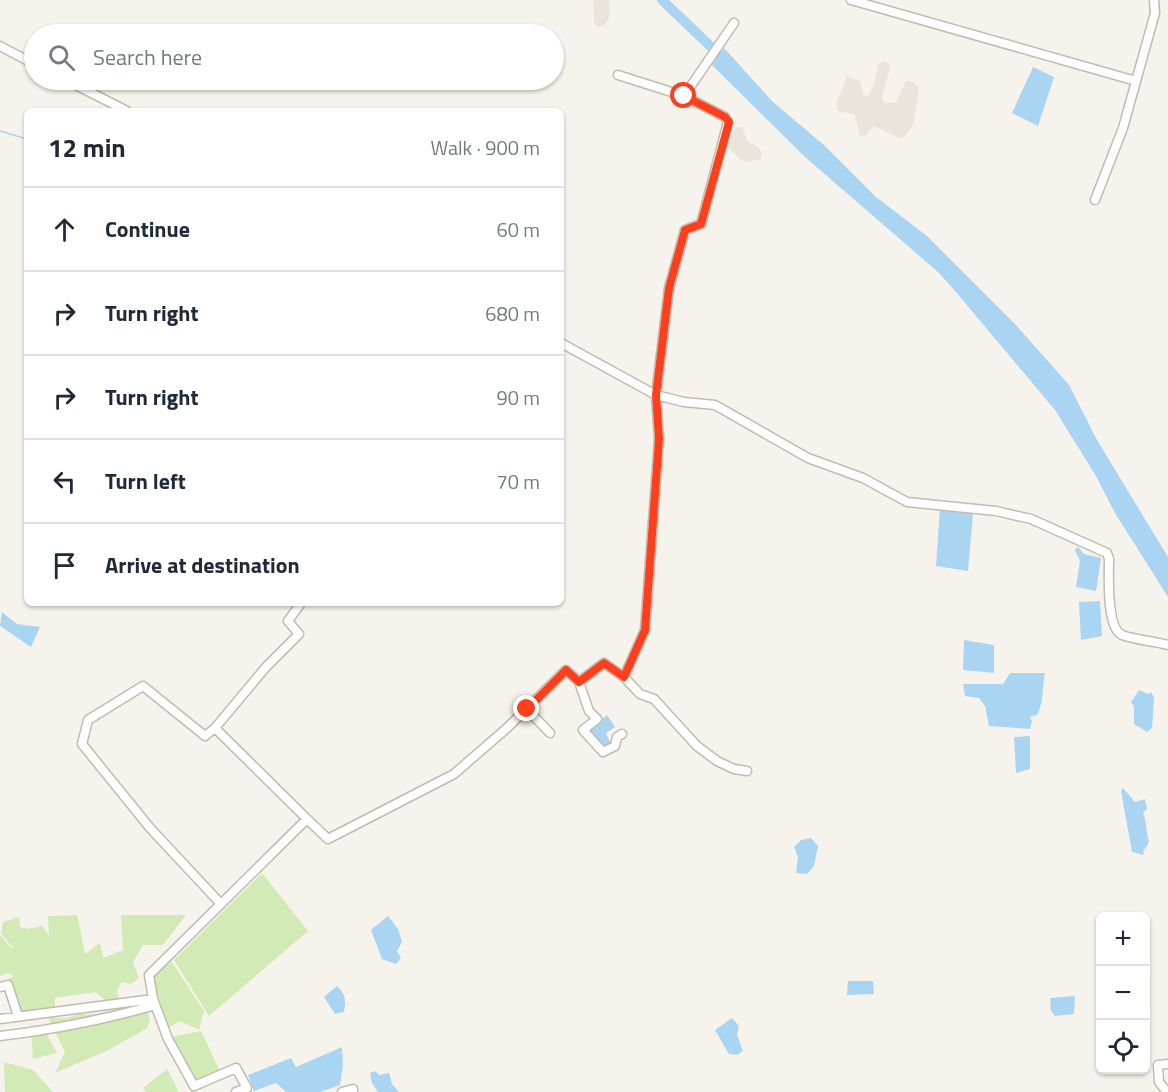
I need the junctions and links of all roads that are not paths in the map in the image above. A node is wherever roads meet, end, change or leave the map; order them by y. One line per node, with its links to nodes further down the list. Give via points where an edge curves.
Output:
1 (851, 0): 7 (street)
2 (1154, 0): 7 (street, via 1155,13)
3 (734, 23): 9 (street)
4 (0, 46): 5 (street)
5 (24, 59)
6 (618, 75): 9 (street)
7 (1136, 81): 11 (street)
8 (86, 90): 10 (street)
9 (684, 96): 13 (street, via 729,122 701,224 685,230 669,288)
10 (121, 108)
11 (1095, 200)
12 (564, 345): 13 (street)
13 (656, 395): 15 (street, via 715,405 808,458 863,478 907,502 996,511 1031,519 1088,543 1107,553 1109,559 1115,629 1121,634); 16 (street, via 659,439 645,630)
14 (299, 606): 19 (street, via 288,621 300,634)
15 (1168, 645)
16 (624, 677): 17 (street, via 604,663); 22 (street, via 640,694 654,699 697,746 717,761)
17 (579, 682): 18 (street, via 566,670); 21 (street, via 589,711 597,719 582,730 603,752 615,746)
18 (527, 709): 20 (street); 23 (street, via 454,774 328,840)
19 (214, 728): 23 (street); 24 (street, via 205,736 143,686 88,720 82,744 150,828)
20 (549, 732)
21 (622, 734)
22 (747, 771)
23 (308, 819): 24 (street)
24 (221, 904): 26 (street, via 149,975)
25 (0, 987): 27 (street, via 8,985)
26 (153, 999): 27 (street); 29 (street, via 152,1006 121,1014); 31 (street, via 168,1039 194,1086 236,1068)
27 (18, 1016): 28 (street)
28 (0, 1019)
29 (0, 1036)
30 (1168, 1064): 35 (street, via 1158,1065 1159,1082)
31 (249, 1090): 32 (street)
32 (236, 1092)
33 (342, 1092): 34 (street)
34 (353, 1092)
35 (1167, 1092)

